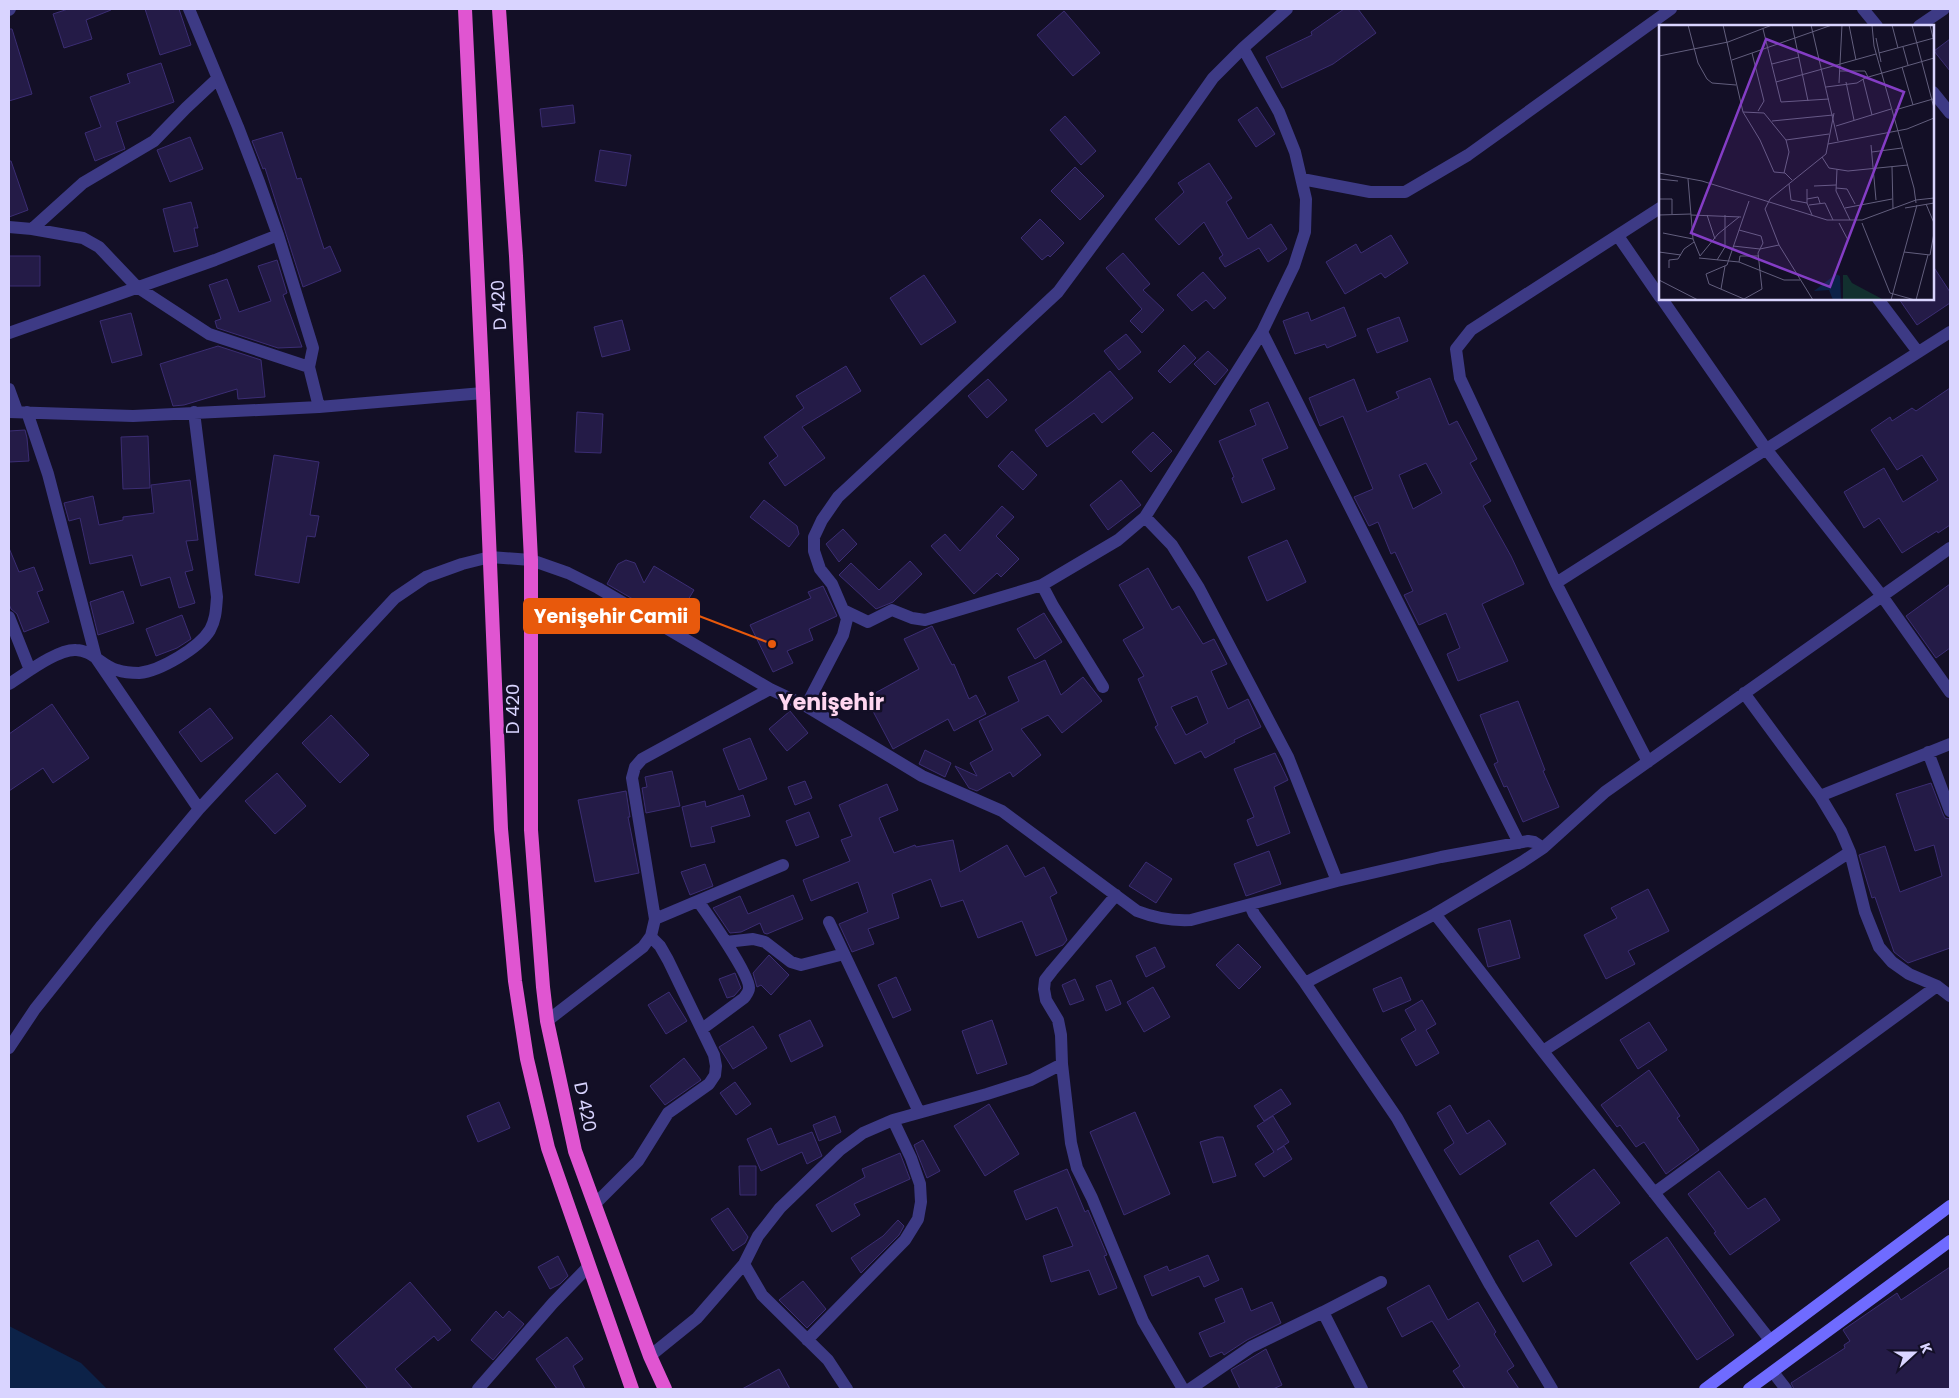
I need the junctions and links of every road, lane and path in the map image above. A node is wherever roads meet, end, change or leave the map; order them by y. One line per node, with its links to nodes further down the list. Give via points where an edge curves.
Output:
1 (189, 9): 11 (street)
2 (465, 9): 30 (highway)
3 (499, 9): 38 (highway, D 420, via 516,256)
4 (1287, 9): 10 (street)
5 (1670, 9): 14 (street, via 1468,155 1405,192 1370,192)
6 (1863, 9): 8 (street)
7 (1944, 9): 9 (street)
8 (1876, 25)
9 (1920, 25)
10 (1243, 48): 14 (street, via 1279,112); 42 (street, via 1213,78 1058,292 838,497 814,537 814,551 820,569 832,584)
11 (217, 79): 17 (street, via 154,141 83,183); 18 (street)
12 (1934, 93): 13 (street)
13 (1950, 113)
14 (1302, 178): 24 (street, via 1306,199 1305,232 1294,266)
15 (1659, 209): 19 (street)
16 (9, 227): 17 (street)
17 (32, 229): 20 (street, via 83,238 98,247)
18 (278, 235): 20 (street); 28 (street, via 313,348)
19 (1618, 236): 21 (street); 39 (street, via 1471,330 1456,349 1460,378)
20 (137, 287): 26 (street); 28 (street, via 209,334)
21 (1659, 295)
22 (1662, 300): 34 (street)
23 (1879, 300): 27 (street)
24 (1262, 332): 35 (street); 58 (street)
25 (1950, 332): 27 (street)
26 (9, 334)
27 (1918, 352): 34 (street)
28 (309, 367): 31 (street)
29 (9, 389): 32 (street)
30 (483, 393): 31 (street); 37 (highway)
31 (319, 407): 33 (street)
32 (17, 412): 33 (street, via 133,416); 44 (street, via 48,474)
33 (194, 412): 44 (street, via 216,617 198,644 161,667 139,673 116,670)
34 (1766, 449): 39 (street); 41 (street)
35 (1145, 518): 40 (street, via 1118,540); 62 (street, via 1172,545 1199,588 1288,757)
36 (1950, 548): 41 (street)
37 (490, 557): 38 (street); 56 (street, via 426,577 395,598); 87 (highway, via 501,829 514,982 527,1059 548,1148)
38 (531, 560): 48 (street, via 598,588); 75 (highway, D 420, via 531,830)
39 (1556, 583): 54 (street)
40 (1042, 585): 42 (street, via 925,620 892,610 868,622); 47 (street)
41 (1882, 596): 49 (street); 50 (street)
42 (845, 611): 51 (street, via 847,619 843,635)
43 (9, 617): 45 (street)
44 (96, 658): 45 (street, via 86,651 75,650); 56 (street)
45 (30, 670): 46 (street)
46 (9, 684)
47 (1103, 687)
48 (770, 689): 51 (street); 67 (street, via 642,759 635,767 632,778)
49 (1950, 692)
50 (1744, 693): 54 (street); 55 (street)
51 (806, 706): 63 (street, via 922,776 1002,811)
52 (1950, 744): 53 (street)
53 (1928, 752): 55 (street); 57 (street)
54 (1648, 762): 59 (street, via 1605,792)
55 (1820, 796): 60 (street)
56 (199, 809): 77 (street, via 35,1009)
57 (1950, 811)
58 (1519, 843): 59 (street, via 1534,842); 62 (street)
59 (1543, 848): 66 (street)
60 (1850, 852): 73 (street, via 1865,912 1879,947 1892,962); 78 (street)
61 (783, 866): 64 (street)
62 (1337, 881): 65 (street)
63 (1116, 895): 65 (street, via 1136,911 1174,920 1191,920); 79 (street, via 1045,980 1046,1000 1058,1020)
64 (698, 901): 67 (street); 70 (street)
65 (1250, 905): 72 (street)
66 (1435, 914): 72 (street); 78 (street)
67 (655, 919): 69 (street)
68 (829, 922): 71 (street)
69 (651, 937): 75 (street, via 643,947); 76 (street, via 668,960)
70 (726, 942): 71 (street, via 753,939 765,942 791,962 801,965); 76 (street, via 750,987 748,993)
71 (844, 954): 80 (street)
72 (1305, 983): 101 (street, via 1397,1118)
73 (1937, 986): 74 (street); 82 (street)
74 (1950, 996)
75 (547, 1021): 83 (highway, D 420, via 575,1151)
76 (702, 1029): 83 (street, via 714,1055 715,1075 709,1084 668,1113 638,1161)
77 (9, 1048)
78 (1543, 1051): 82 (street)
79 (1062, 1064): 80 (street, via 1031,1080); 98 (street, via 1077,1168 1143,1321)
80 (919, 1112): 81 (street)
81 (893, 1120): 86 (street, via 863,1133 840,1150 780,1208 758,1236); 90 (street, via 920,1184 918,1219 905,1240)
82 (1654, 1192): 91 (street)
83 (594, 1204): 92 (highway, D 420)
84 (1950, 1206): 91 (main road)
85 (1950, 1241): 93 (main road)
86 (744, 1264): 90 (street, via 762,1295); 92 (street, via 697,1318)
87 (589, 1266): 94 (street); 95 (highway)
88 (1381, 1282): 89 (street)
89 (1323, 1312): 99 (street, via 1251,1347); 100 (street)
90 (808, 1340): 97 (street, via 828,1360)
91 (1770, 1340): 102 (main road)
92 (650, 1356): 96 (highway, D 420)
93 (1772, 1372): 103 (main road); 104 (street)
94 (478, 1389)
95 (632, 1389)
96 (665, 1389)
97 (847, 1389)
98 (1183, 1389)
99 (1190, 1389)
100 (1362, 1389)
101 (1552, 1389)
102 (1705, 1389)
103 (1749, 1389)
104 (1786, 1389)

